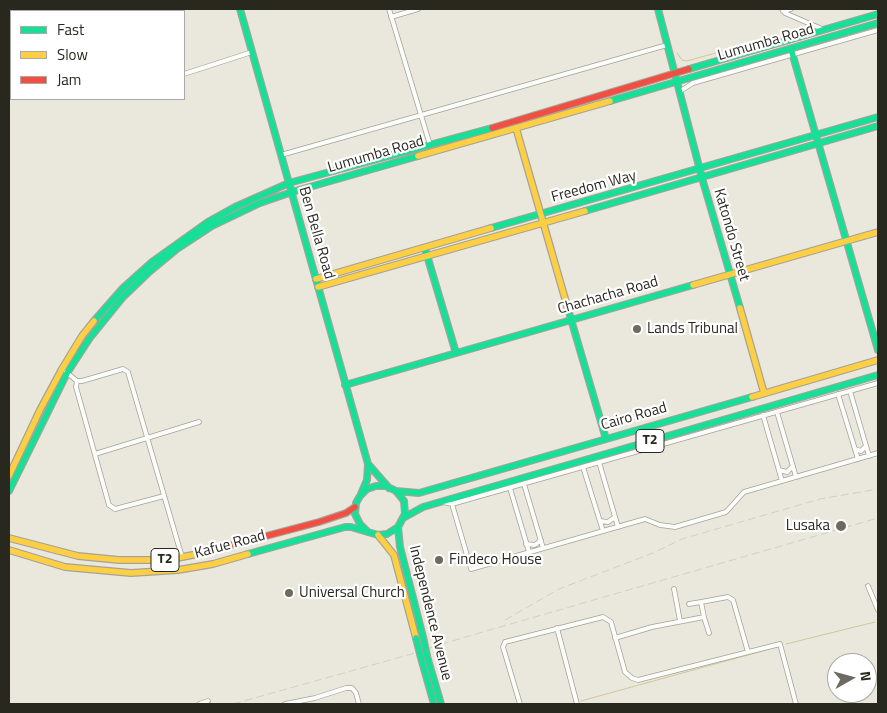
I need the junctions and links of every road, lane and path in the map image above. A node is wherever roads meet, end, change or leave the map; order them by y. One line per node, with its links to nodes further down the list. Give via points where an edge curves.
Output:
1 (240, 9): 13 (main road, Ben Bella Road)
2 (389, 9): 8 (street)
3 (418, 9): 8 (street)
4 (658, 9): 12 (main road, Katondo Street)
5 (792, 9): 6 (street)
6 (783, 10): 10 (street)
7 (878, 14): 10 (main road, Lumumba Road)
8 (391, 17): 19 (street)
9 (878, 23): 14 (main road, Lumumba Road)
10 (824, 30): 15 (main road, Lumumba Road)
11 (878, 30): 14 (street)
12 (667, 45): 15 (main road, Katondo Street); 19 (street)
13 (252, 52): 16 (street); 26 (main road, Ben Bella Road)
14 (792, 52): 17 (main road, Lumumba Road); 18 (street, via 693,83); 23 (main road)
15 (674, 72): 17 (main road, Katondo Street); 25 (main road, Lumumba Road)
16 (185, 74)
17 (676, 82): 18 (main road, Katondo Street); 22 (main road, Lumumba Road)
18 (679, 92): 27 (main road, Katondo Street)
19 (422, 116): 25 (street); 26 (street)
20 (878, 118): 23 (main road, Freedom Way)
21 (878, 126): 24 (main road, Freedom Way)
22 (516, 128): 30 (main road, Lumumba Road); 31 (main road)
23 (815, 136): 24 (main road); 27 (main road, Freedom Way)
24 (818, 144): 28 (main road, Freedom Way); 35 (main road)
25 (430, 145): 29 (main road, Lumumba Road)
26 (281, 155): 29 (main road, Ben Bella Road)
27 (699, 169): 28 (main road, Katondo Street); 31 (main road, Freedom Way)
28 (702, 178): 32 (main road, Freedom Way); 39 (main road, Katondo Street)
29 (289, 183): 30 (main road, Ben Bella Road); 46 (main road, Lumumba Road, via 235,206 152,262 105,308 82,336)
30 (292, 192): 40 (main road, Ben Bella Road); 46 (main road, Lumumba Road, via 238,213 177,249 123,297)
31 (541, 214): 32 (main road); 34 (main road, Freedom Way)
32 (543, 222): 36 (main road, Freedom Way); 42 (main road)
33 (878, 232): 35 (main road, Chachacha Road)
34 (471, 234): 36 (main road); 37 (main road, Freedom Way)
35 (847, 241): 39 (main road, Chachacha Road); 43 (main road)
36 (474, 242): 38 (main road, Freedom Way)
37 (424, 248): 38 (main road); 40 (main road, Freedom Way)
38 (427, 255): 41 (main road, Freedom Way); 44 (main road)
39 (730, 274): 42 (main road, Chachacha Road); 56 (main road, Katondo Street)
40 (316, 279): 41 (main road, Ben Bella Road)
41 (318, 287): 52 (main road, Ben Bella Road)
42 (571, 320): 44 (main road, Chachacha Road); 70 (main road)
43 (878, 350)
44 (456, 353): 52 (main road, Chachacha Road)
45 (878, 360): 47 (main road, Cairo Road / T2)
46 (64, 371): 50 (street); 88 (main road, Lumumba Road, via 40,410); 96 (main road, Lumumba Road)
47 (831, 374): 48 (main road, Cairo Road / T2); 53 (main road, via 830,382)
48 (818, 377): 55 (main road, via 824,384); 56 (main road, Cairo Road / T2)
49 (877, 377): 53 (main road, Cairo Road / T2)
50 (78, 380): 69 (street, via 127,370); 76 (street, via 76,387)
51 (878, 383): 54 (street)
52 (345, 385): 80 (main road, Ben Bella Road)
53 (836, 388): 55 (main road, Cairo Road / T2)
54 (850, 391): 57 (street); 73 (street)
55 (822, 392): 58 (main road, Cairo Road / T2)
56 (764, 393): 61 (main road, Cairo Road / T2)
57 (838, 394): 59 (street); 74 (street)
58 (788, 402): 59 (street); 63 (main road, Cairo Road / T2)
59 (786, 409): 60 (street)
60 (777, 412): 62 (street); 82 (street)
61 (686, 416): 64 (main road, Cairo Road / T2); 67 (main road, via 684,424)
62 (763, 416): 66 (street); 86 (street)
63 (730, 418): 66 (street); 67 (main road, Cairo Road / T2)
64 (673, 419): 68 (main road, via 679,426); 70 (main road, Cairo Road / T2)
65 (199, 422): 69 (street)
66 (737, 423): 72 (street)
67 (690, 430): 68 (main road, Cairo Road / T2)
68 (677, 433): 71 (main road, Cairo Road / T2)
69 (148, 438): 76 (street); 99 (street)
70 (606, 438): 81 (main road, Cairo Road / T2)
71 (662, 438): 72 (street); 83 (main road, Cairo Road / T2)
72 (660, 445): 79 (street)
73 (866, 446): 74 (street, via 861,451); 77 (street)
74 (855, 448): 78 (street)
75 (878, 453): 77 (street)
76 (94, 454): 99 (street, via 109,505 115,509)
77 (869, 456): 78 (street)
78 (858, 459): 89 (street)
79 (599, 462): 84 (street); 104 (street)
80 (368, 464): 94 (main road, Ben Bella Road); 100 (main road, Ben Bella Road, via 367,480)
81 (513, 465): 85 (main road, Cairo Road / T2); 90 (main road, via 512,474)
82 (792, 466): 86 (street, via 787,472); 89 (street)
83 (562, 467): 87 (street); 90 (main road, Cairo Road / T2)
84 (584, 467): 87 (street); 106 (street)
85 (500, 469): 92 (main road, via 506,475); 97 (main road, Cairo Road / T2, via 419,492)
86 (779, 470): 91 (street)
87 (567, 471): 93 (street)
88 (9, 476)
89 (796, 477): 91 (street)
90 (517, 479): 92 (main road, Cairo Road / T2)
91 (782, 481): 108 (street, via 744,492 726,512 676,527 645,519)
92 (504, 483): 98 (main road, Cairo Road / T2)
93 (524, 484): 95 (street); 113 (street)
94 (389, 488): 97 (main road); 100 (main road, via 373,487)
95 (510, 488): 98 (street); 114 (street)
96 (9, 491)
97 (396, 491): 105 (main road, via 405,506)
98 (486, 491): 101 (main road, Cairo Road / T2); 102 (street)
99 (164, 496): 118 (street)
100 (360, 496): 103 (main road)
101 (441, 502): 102 (street); 105 (main road, Cairo Road / T2, via 423,507)
102 (452, 504): 117 (street, via 471,569)
103 (355, 507): 110 (main road, via 358,521); 118 (main road, Kafue Road / T2, via 319,522)
104 (615, 517): 106 (street, via 608,522); 108 (street)
105 (404, 518): 107 (main road)
106 (600, 521): 109 (street)
107 (398, 527): 111 (main road); 128 (main road, Independence Avenue)
108 (618, 527): 109 (street)
109 (603, 531): 115 (street)
110 (368, 532): 111 (main road); 116 (main road, Kafue Road / T2, via 351,527 333,530 213,564 151,573 65,567)
111 (378, 535): 128 (main road, Independence Avenue, via 394,555)
112 (9, 538): 118 (main road, Kafue Road / T2, via 92,558 149,561)
113 (541, 540): 114 (street, via 534,545); 115 (street)
114 (526, 544): 117 (street)
115 (543, 548): 117 (street)
116 (9, 550)
117 (529, 552)
118 (182, 557)
119 (868, 586): 123 (street)
120 (674, 589): 125 (street)
121 (701, 602): 122 (street); 124 (street); 130 (street, via 728,597 733,600)
122 (689, 604)
123 (878, 610)
124 (704, 617): 125 (street); 127 (street)
125 (680, 621): 129 (street)
126 (557, 628): 129 (street, via 603,618 611,622); 139 (street, via 507,640 504,644); 140 (street)
127 (709, 633)
128 (419, 638): 131 (main road, Independence Avenue, bridge)
129 (616, 638): 130 (street, via 625,672 638,680)
130 (748, 652): 141 (street, via 780,644)
131 (424, 657): 137 (main road, Independence Avenue); 138 (main road, Independence Avenue)
132 (208, 701): 134 (street)
133 (299, 703): 135 (street); 136 (street, via 352,688)
134 (199, 704)
135 (285, 704)
136 (359, 704)
137 (434, 704)
138 (441, 704)
139 (520, 704)
140 (577, 704)
141 (796, 704)

